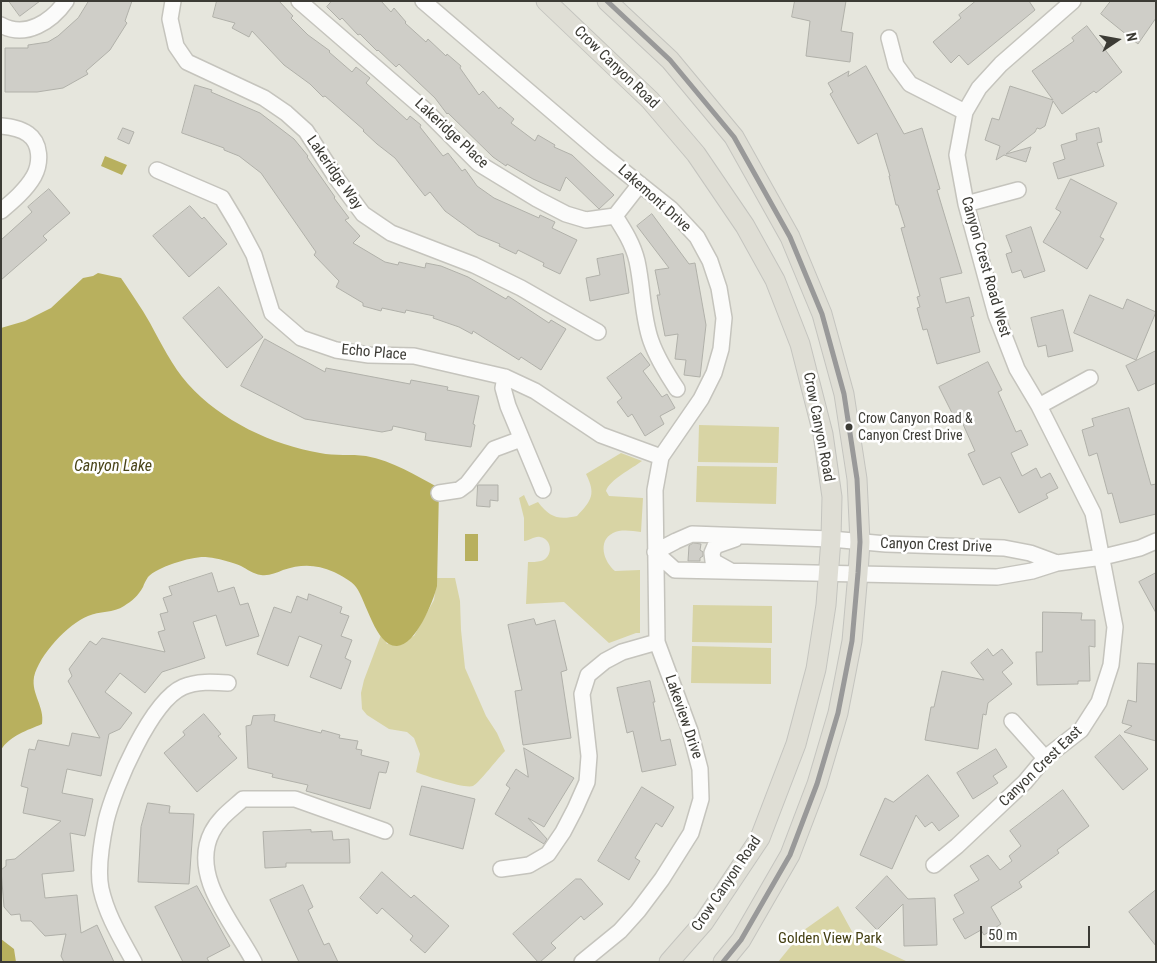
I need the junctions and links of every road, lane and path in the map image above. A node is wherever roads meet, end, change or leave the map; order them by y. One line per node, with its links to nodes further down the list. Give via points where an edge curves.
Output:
1 (66, 1): 8 (street, via 48,21 30,29)
2 (173, 1): 18 (street, Lakeridge Way, via 170,19 176,46 187,62 264,98 286,113 306,131 363,214 391,233 474,265 521,288)
3 (299, 1): 17 (street, Lakeridge Place, via 425,110 478,163 566,214 586,220)
4 (423, 1): 13 (street, Lakemont Drive)
5 (546, 1): 28 (main road, Crow Canyon Road, via 650,100 696,154 745,226 775,280 800,344 823,434 832,497)
6 (607, 1): 30 (main road, Crow Canyon Road, via 670,60 734,137 790,237 822,314 844,394 857,479)
7 (1073, 1): 10 (street, Canyon Crest Road West, via 1002,64 979,88)
8 (1, 25)
9 (888, 38): 10 (street, via 896,65 910,84)
10 (964, 112): 15 (street, Canyon Crest Road West, via 957,154)
11 (1, 126): 16 (street, via 29,134 38,149 39,162 34,176)
12 (158, 170): 19 (street, Echo Place, via 222,198 254,256 272,313 301,338 336,350 414,356)
13 (640, 184): 17 (street); 24 (street, Lakemont Drive, via 671,209 697,237 719,288 724,318 721,350 714,373 701,399)
14 (1018, 190): 15 (street)
15 (966, 204): 22 (street, Canyon Crest Road West, via 996,315 1017,369)
16 (1, 211)
17 (615, 216): 21 (street, via 630,239 637,260 651,341)
18 (598, 332)
19 (505, 377): 23 (street, via 502,388); 24 (street, Echo Place, via 535,391 601,435)
20 (1090, 378): 22 (street)
21 (677, 389)
22 (1038, 406): 32 (street, Canyon Crest Road West, via 1093,513)
23 (521, 439): 25 (street); 26 (street, via 494,449 467,484 452,492)
24 (661, 457): 31 (street, Lakemont Drive, via 655,490)
25 (543, 490)
26 (439, 493)
27 (743, 536): 28 (street, Canyon Crest Drive); 31 (street, Canyon Crest Drive, via 692,534); 34 (street, via 715,546 712,553 713,561)
28 (831, 539): 30 (street, Canyon Crest Drive); 36 (main road, Crow Canyon Road)
29 (1156, 541): 32 (street, Canyon Crest Drive)
30 (860, 542): 33 (street, Canyon Crest Drive, via 1004,548); 35 (main road, Crow Canyon Road)
31 (655, 552): 34 (street, Canyon Crest Drive, via 675,570); 37 (street, Lakeview Drive)
32 (1103, 557): 33 (street, Canyon Crest Drive); 40 (street, Canyon Crest East, via 1115,626 1111,665 1099,702 1082,730)
33 (1057, 563): 35 (street, Canyon Crest Drive, via 997,577)
34 (734, 572): 36 (street, Canyon Crest Drive)
35 (858, 573): 36 (street, Canyon Crest Drive); 48 (main road, Crow Canyon Road, via 852,641 838,712 816,784 790,855 741,940)
36 (828, 574): 47 (main road, Crow Canyon Road, via 813,678 796,744 760,838 704,922)
37 (656, 642): 43 (street, via 622,652 588,675 582,694 589,756 587,782 575,810 548,854 529,865); 46 (street, Lakeview Drive, via 690,731 700,769 701,799 691,833 662,879 620,931)
38 (228, 683): 44 (street, via 205,682 182,688 165,700 147,725 116,792 105,829 100,888 110,919)
39 (1012, 721): 40 (street)
40 (1045, 758): 42 (street, Canyon Crest East, via 1025,782)
41 (385, 831): 45 (street, via 295,799 243,799 221,818 211,833 206,868 211,886)
42 (934, 865)
43 (501, 869)
44 (134, 962)
45 (254, 962)
46 (582, 962)
47 (670, 962)
48 (723, 962)

